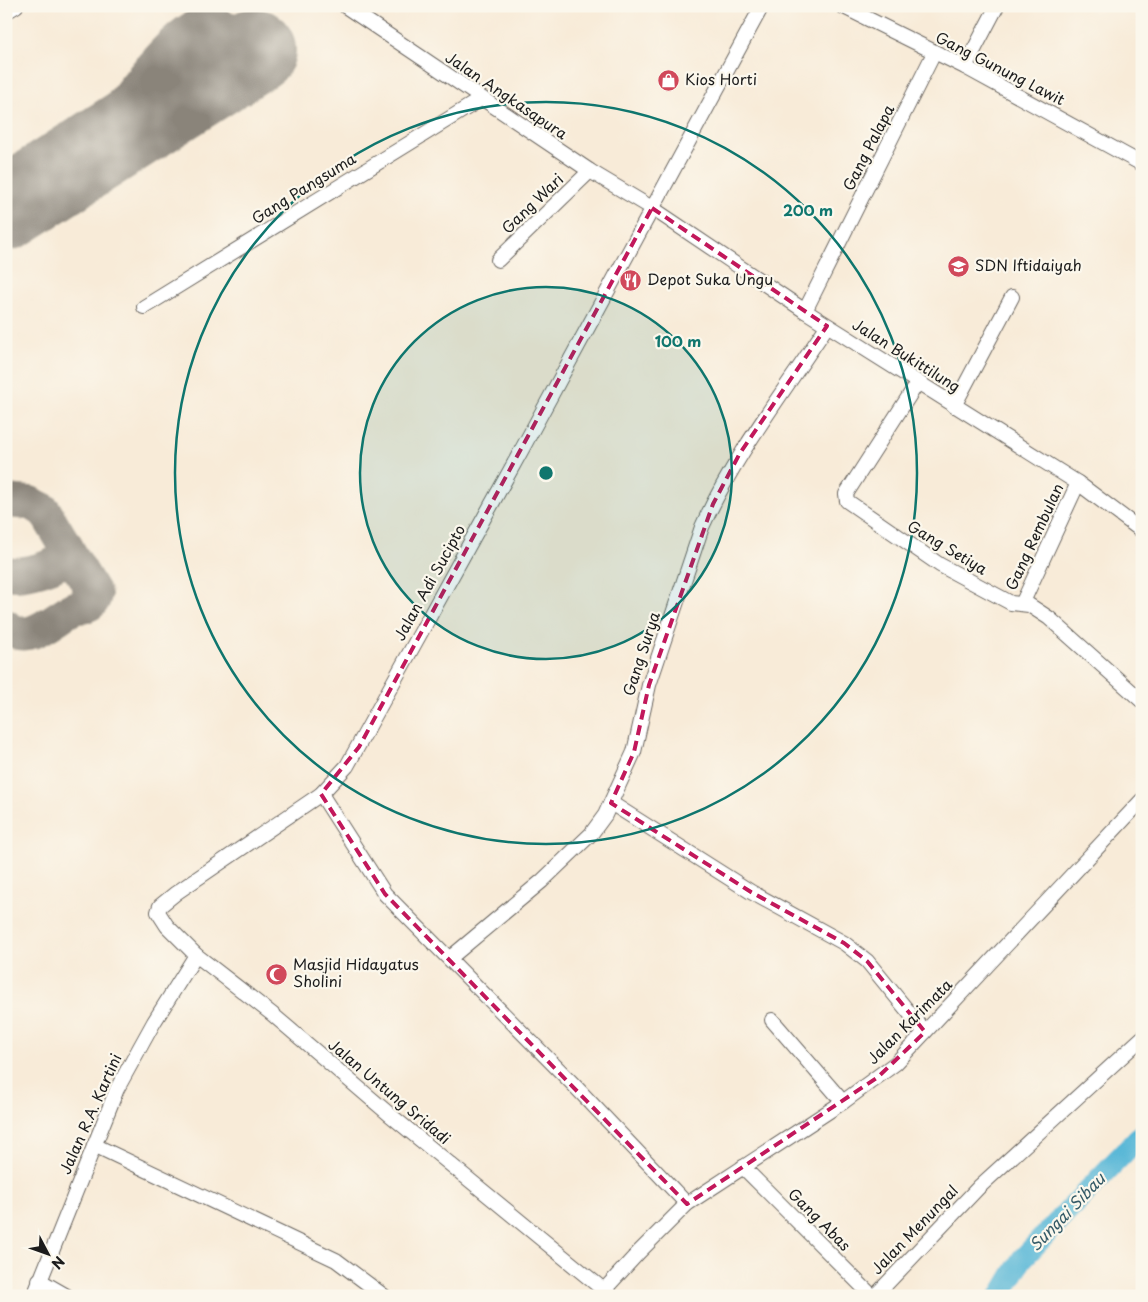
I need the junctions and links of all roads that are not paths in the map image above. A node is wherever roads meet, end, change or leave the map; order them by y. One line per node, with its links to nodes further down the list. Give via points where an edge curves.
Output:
1 (16, 6): 6 (street)
2 (345, 6): 9 (street, Jalan Angkasapura)
3 (762, 6): 12 (street, Jalan Adi Sucipto)
4 (842, 6): 7 (street, Gang Gunung Lawit)
5 (997, 6): 8 (street)
6 (6, 12)
7 (934, 53): 8 (street, Gang Gunung Lawit); 16 (street, Gang Palapa)
8 (965, 67): 10 (street, Gang Gunung Lawit)
9 (481, 99): 11 (street, Jalan Angkasapura); 15 (street, Gang Pangsuma)
10 (1142, 164)
11 (590, 171): 12 (street, Jalan Angkasapura); 13 (street, Gang Wari)
12 (652, 208): 16 (street, Jalan Bukittilung); 24 (street, Jalan Adi Sucipto, via 359,747 347,766)
13 (498, 260)
14 (1012, 297): 19 (street)
15 (144, 307)
16 (805, 311): 17 (street, Jalan Bukittilung)
17 (827, 326): 18 (street, Jalan Bukittilung); 26 (street, Gang Surya, via 740,453 709,512 648,685 634,752)
18 (918, 382): 19 (street, Jalan Bukittilung); 22 (street, Gang Setiya, via 846,494 847,501 940,565 1011,603)
19 (954, 406): 20 (street, Jalan Bukittilung)
20 (1078, 483): 21 (street, Jalan Bukittilung); 22 (street, Gang Rembulan)
21 (1142, 530)
22 (1022, 604): 23 (street, Gang Setiya, via 1049,618)
23 (1142, 701)
24 (320, 794): 27 (street, Jalan Adi Sucipto); 29 (street, via 385,894)
25 (1142, 800): 31 (street, Jalan Karimata)
26 (611, 803): 29 (street, Gang Surya, via 591,834 542,881); 31 (street, via 751,892 844,943 867,961)
27 (160, 906): 28 (street, Jalan Untung Sridadi, via 159,916)
28 (196, 955): 34 (street, Jalan R.A. Kartini, via 134,1055); 38 (street, Jalan Untung Sridadi, via 272,1014)
29 (450, 958): 36 (street)
30 (772, 1020): 33 (street)
31 (926, 1032): 33 (street, Jalan Karimata, via 896,1063)
32 (1142, 1038): 42 (street, Jalan Menungal, via 979,1187)
33 (843, 1102): 35 (street, Jalan Karimata)
34 (94, 1144): 37 (street, Jalan R.A. Kartini); 41 (street, via 336,1260)
35 (743, 1167): 36 (street, Jalan Karimata); 42 (street, Gang Abas)
36 (688, 1204): 38 (street, Jalan Karimata, via 638,1252)
37 (39, 1280): 39 (street, Jalan R.A. Kartini); 40 (street)
38 (608, 1293)
39 (34, 1296)
40 (67, 1296)
41 (384, 1296)
42 (873, 1296)

